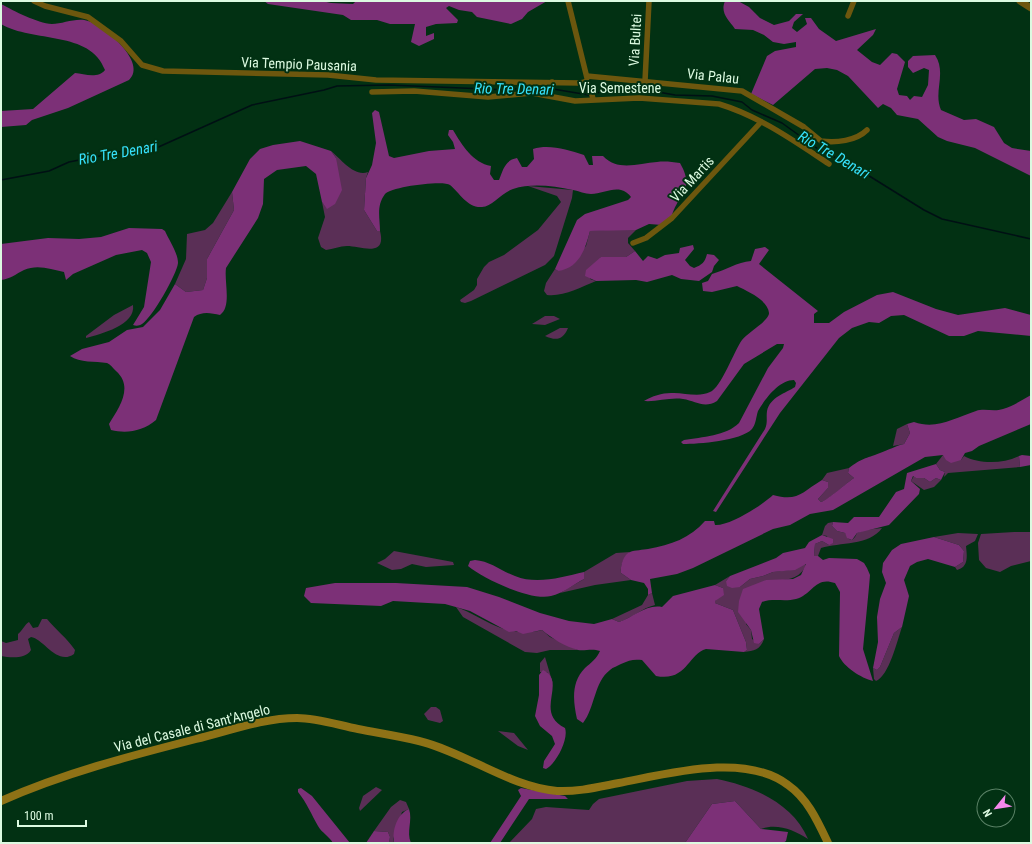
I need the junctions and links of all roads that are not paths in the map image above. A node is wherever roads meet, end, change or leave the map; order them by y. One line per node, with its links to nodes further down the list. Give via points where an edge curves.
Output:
1 (34, 1): 10 (street, Via Tempio Pausania, via 88,17 121,41 142,65 164,71 328,75 376,80)
2 (568, 1): 8 (street)
3 (649, 1): 9 (street, Via Bultei)
4 (854, 1): 7 (street)
5 (1020, 1): 6 (street)
6 (1031, 8)
7 (848, 16)
8 (586, 79): 9 (street, Via Palau); 10 (street, Via Tempio Pausania, via 580,83); 13 (street)
9 (645, 81): 15 (street, Via Palau, via 744,91 804,127 821,141 848,140)
10 (552, 82): 12 (street)
11 (372, 92): 12 (street, Via Semestene, via 414,91 488,97)
12 (550, 95): 13 (street, Via Semestene, via 575,101)
13 (593, 99): 14 (street, Via Semestene, via 639,98 719,104)
14 (761, 122): 16 (street, Via Semestene); 17 (street, Via Martis, via 672,218 646,238)
15 (868, 130)
16 (829, 164)
17 (633, 243)
18 (1, 801): 19 (main road, Via del Casale di Sant'Angelo, via 60,777 104,763 254,724 303,719 431,744 521,783 555,791 580,790 703,769 737,769 763,773 782,780 797,792 814,816)
19 (828, 843)

